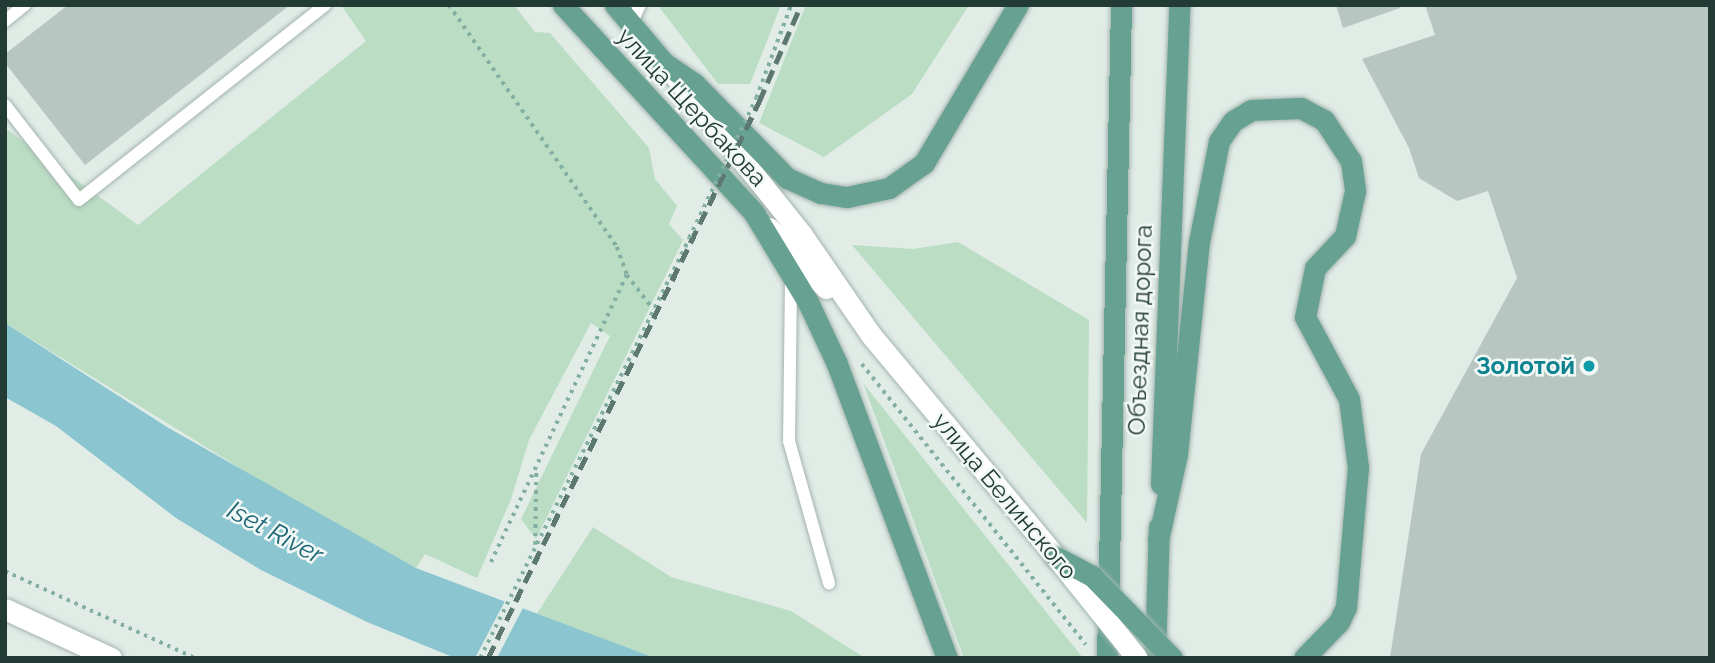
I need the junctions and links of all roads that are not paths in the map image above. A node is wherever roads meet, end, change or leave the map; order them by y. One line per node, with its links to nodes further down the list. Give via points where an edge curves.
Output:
1 (25, 5): 9 (lane)
2 (325, 5): 11 (lane, via 79,200)
3 (564, 5): 12 (main road, улица Щербакова)
4 (615, 5): 8 (main road, улица Щербакова)
5 (1018, 5): 10 (main road, улица Щербакова, via 924,163 889,188 869,195 821,194 787,178 695,84)
6 (1121, 5): 21 (main road, Объездная дорога)
7 (1179, 5): 15 (main road, Объездная дорога)
8 (635, 15): 10 (main road, улица Щербакова)
9 (5, 21)
10 (664, 63): 14 (main road, улица Белинского, via 802,235)
11 (5, 104)
12 (754, 213): 13 (main road, улица Щербакова); 14 (main road, улица Белинского)
13 (791, 274): 17 (lane, via 789,441); 20 (main road, улица Щербакова, via 837,364)
14 (875, 339): 16 (main road, улица Белинского)
15 (1158, 540): 23 (main road, Объездная дорога); 25 (main road, via 1177,454 1199,242 1219,141 1233,121 1251,110 1301,108 1324,120 1351,161 1355,191 1345,236 1315,268 1305,317 1349,399 1358,467 1346,607 1339,622)
16 (1056, 557): 22 (main road, улица Белинского, bridge); 24 (main road, bridge, via 1092,576)
17 (829, 583)
18 (5, 609): 19 (main road)
19 (111, 658)
20 (947, 658)
21 (1107, 658)
22 (1137, 658)
23 (1155, 658)
24 (1172, 658)
25 (1304, 658)

